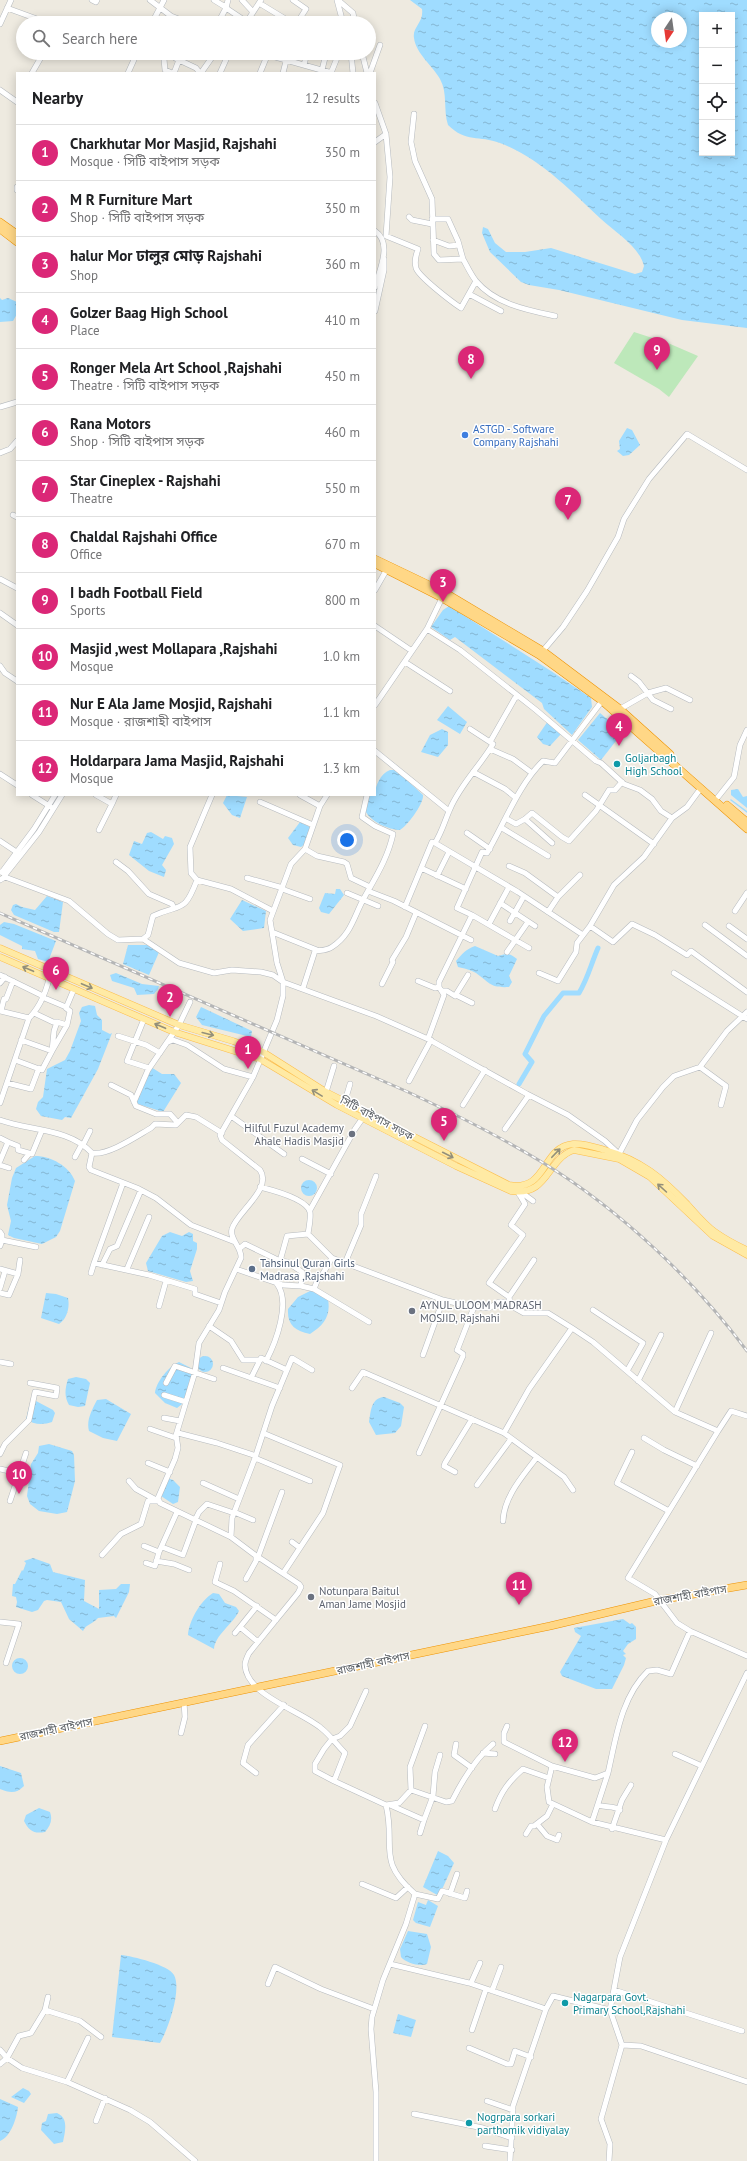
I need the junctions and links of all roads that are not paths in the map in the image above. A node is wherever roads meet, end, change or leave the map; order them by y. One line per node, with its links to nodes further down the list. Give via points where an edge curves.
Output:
1 (11, 0): 12 (street)
2 (92, 0): 3 (street)
3 (97, 0)
4 (150, 0): 13 (street)
5 (164, 0): 13 (street)
6 (214, 0): 14 (street)
7 (228, 0): 14 (street)
8 (242, 0): 15 (street)
9 (293, 0): 23 (street, via 306,9)
10 (338, 0): 24 (street); 25 (street)
11 (260, 1): 15 (street); 22 (street)
12 (7, 8): 16 (street); 26 (street)
13 (160, 8): 17 (street); 18 (street)
14 (227, 8): 19 (street); 20 (street)
15 (253, 12): 21 (street)
16 (29, 16)
17 (156, 16)
18 (175, 16)
19 (222, 16)
20 (237, 16)
21 (250, 16)
22 (282, 16)
23 (302, 16)
24 (341, 16)
25 (354, 16)
26 (0, 24)
27 (380, 45): 28 (street)
28 (376, 56)
29 (40, 60): 45 (street)
30 (134, 60): 46 (street)
31 (165, 60): 47 (street, via 165,70)
32 (180, 60): 48 (street); 49 (street)
33 (209, 60): 50 (street)
34 (226, 60): 51 (street)
35 (268, 60): 52 (street)
36 (283, 60): 43 (street); 53 (street)
37 (305, 60): 43 (street)
38 (323, 60): 44 (street)
39 (337, 60): 54 (street)
40 (352, 60): 55 (street)
41 (364, 60): 56 (street)
42 (375, 60): 57 (street)
43 (304, 65): 44 (street)
44 (318, 70)
45 (33, 72)
46 (128, 72)
47 (170, 72)
48 (174, 72)
49 (200, 72)
50 (202, 72)
51 (220, 72)
52 (261, 72)
53 (282, 72)
54 (332, 72)
55 (353, 72)
56 (367, 72)
57 (370, 72)
58 (0, 90): 59 (street)
59 (16, 101)
60 (376, 106): 62 (street)
61 (414, 114): 65 (street, via 411,142 415,161 432,199)
62 (386, 134): 63 (street); 77 (street, via 390,177 386,236 418,249 414,259 416,270 443,296 461,308)
63 (376, 141)
64 (409, 217): 65 (street, via 412,220)
65 (432, 221): 70 (street); 72 (street, via 448,219)
66 (0, 222): 69 (highway)
67 (0, 229): 71 (highway)
68 (376, 232): 73 (street, via 383,239)
69 (16, 233)
70 (433, 240): 72 (street, via 449,246); 74 (street, via 434,254 439,260)
71 (16, 241)
72 (459, 245): 74 (street)
73 (384, 252): 76 (street); 78 (street, via 384,270)
74 (463, 259): 75 (street)
75 (476, 280): 77 (street); 80 (street, via 498,299)
76 (376, 283)
77 (469, 294): 79 (street)
78 (376, 305)
79 (501, 311)
80 (555, 316)
81 (16, 402): 82 (street)
82 (0, 407)
83 (16, 442): 84 (street, via 10,449)
84 (0, 453)
85 (747, 470): 98 (street, via 687,434 649,479 624,519 618,537 591,585 563,627)
86 (376, 559): 98 (highway, via 444,592)
87 (376, 564): 88 (highway)
88 (387, 570): 91 (street); 92 (highway)
89 (0, 579): 90 (street)
90 (16, 587)
91 (376, 588)
92 (442, 598): 96 (street); 98 (highway)
93 (0, 613): 94 (street)
94 (16, 624)
95 (376, 627): 97 (street)
96 (427, 628): 97 (street); 105 (street, via 460,650)
97 (412, 651): 99 (street)
98 (541, 653): 107 (highway); 109 (highway)
99 (405, 662): 103 (street); 108 (street)
100 (0, 666): 102 (street, via 5,673)
101 (631, 676): 104 (street)
102 (16, 679)
103 (450, 691)
104 (648, 693): 106 (street, via 666,688); 109 (street); 110 (street, via 653,700)
105 (518, 697): 113 (street); 114 (street, via 515,698)
106 (690, 700)
107 (602, 701): 113 (street); 122 (highway)
108 (376, 704)
109 (620, 709): 133 (highway)
110 (671, 709)
111 (470, 729): 114 (street)
112 (747, 730): 133 (street, via 740,745 734,777)
113 (572, 740): 119 (street, via 555,763 543,761); 120 (street)
114 (490, 742): 115 (street, via 493,744)
115 (490, 749): 117 (street); 119 (street, via 513,759)
116 (376, 752): 140 (street)
117 (473, 772): 134 (street, via 505,789); 140 (street)
118 (0, 774): 121 (street)
119 (532, 774): 134 (street)
120 (622, 782): 138 (street, via 615,790 609,790); 141 (street, via 652,799 661,811)
121 (16, 784)
122 (701, 788): 141 (street, via 688,807); 147 (highway)
123 (585, 795): 138 (street)
124 (34, 796): 139 (street)
125 (55, 796): 139 (street)
126 (61, 796): 139 (street)
127 (98, 796): 136 (street)
128 (116, 796): 136 (street)
129 (212, 796): 167 (street, via 190,847 190,873)
130 (302, 796): 137 (street)
131 (326, 796): 137 (street)
132 (367, 796): 170 (street, via 362,817 393,834 390,851)
133 (718, 797): 144 (highway)
134 (516, 798): 142 (street)
135 (260, 802): 145 (street)
136 (112, 804): 148 (street)
137 (320, 806): 145 (street)
138 (599, 806): 143 (street, via 570,841 532,813); 153 (street)
139 (51, 807): 157 (street); 165 (street, via 26,849)
140 (449, 811): 151 (street)
141 (672, 818): 153 (street)
142 (507, 819): 143 (street, via 516,824); 146 (street)
143 (525, 819): 152 (street)
144 (747, 822)
145 (313, 825): 154 (street)
146 (502, 828): 155 (street); 158 (street)
147 (747, 829)
148 (99, 830)
149 (467, 833): 155 (street)
150 (0, 841): 157 (street)
151 (435, 843): 156 (street); 161 (street, via 432,842)
152 (552, 843)
153 (654, 844): 193 (street, via 614,886)
154 (305, 849): 169 (street, via 291,864); 170 (street, via 317,856 344,862 351,878)
155 (490, 849): 162 (street, via 487,853 482,852)
156 (449, 852): 162 (street); 164 (street)
157 (18, 853): 165 (street)
158 (548, 856)
159 (116, 862): 181 (street, via 149,894 172,904)
160 (509, 866): 175 (street, via 525,873)
161 (421, 868): 164 (street); 180 (street)
162 (475, 868): 168 (street); 171 (street)
163 (580, 875): 175 (street)
164 (437, 876): 171 (street)
165 (2, 877): 198 (street, via 69,901 118,940)
166 (247, 878): 169 (street)
167 (197, 880): 181 (street, via 189,900 181,908); 182 (street, via 231,889)
168 (509, 887): 174 (street); 178 (street)
169 (282, 889): 176 (street); 182 (street)
170 (369, 889): 177 (street); 180 (street)
171 (466, 889): 187 (street, via 457,908)
172 (347, 893): 177 (street)
173 (747, 894): 183 (street)
174 (524, 896): 184 (street); 186 (street)
175 (558, 897): 184 (street)
176 (310, 899)
177 (363, 900): 179 (street); 204 (street, via 354,923 344,937 322,952)
178 (500, 904): 186 (street); 190 (street)
179 (378, 906)
180 (405, 907): 185 (street)
181 (174, 908): 198 (street, via 153,916 148,935)
182 (273, 911): 195 (street, via 270,920)
183 (735, 911)
184 (548, 912): 197 (street)
185 (416, 913): 196 (street); 218 (street)
186 (514, 913): 188 (street); 189 (street)
187 (472, 915): 190 (street); 196 (street)
188 (510, 921)
189 (528, 922): 192 (street); 199 (street)
190 (489, 924): 199 (street)
191 (705, 925): 206 (street)
192 (535, 926)
193 (590, 926): 197 (street); 222 (street, via 613,942 632,924 687,955 692,951)
194 (729, 926): 200 (street)
195 (272, 932): 204 (street); 216 (street)
196 (462, 934): 201 (street); 221 (street, via 442,975)
197 (583, 934): 209 (street, via 558,981)
198 (143, 939): 216 (street, via 179,963 214,973 232,970 262,972 273,975)
199 (514, 939): 203 (street); 205 (street)
200 (747, 939)
201 (471, 940)
202 (0, 948): 208 (main road, সিটি বাইপাস সড়ক)
203 (529, 948)
204 (317, 950): 220 (street)
205 (507, 952)
206 (747, 956)
207 (0, 957): 213 (main road, one-way to 207)
208 (51, 970): 213 (street); 236 (main road, সিটি বাইপাস সড়ক, one-way to 236)
209 (539, 973)
210 (674, 973): 232 (street)
211 (468, 974): 223 (street)
212 (2, 976): 215 (street); 217 (street)
213 (50, 978): 219 (main road); 224 (street)
214 (418, 981): 221 (street)
215 (13, 982): 224 (street); 228 (street)
216 (283, 982): 220 (street); 244 (street, via 283,996 277,1020)
217 (0, 983)
218 (382, 984)
219 (74, 988): 227 (street); 233 (main road)
220 (303, 988): 239 (street)
221 (441, 989): 223 (street); 239 (street, via 444,995)
222 (747, 992)
223 (456, 995): 226 (street)
224 (42, 997): 227 (street); 230 (street)
225 (190, 1002): 236 (street)
226 (472, 1002)
227 (66, 1007): 235 (street, via 70,1011)
228 (0, 1011): 231 (street)
229 (747, 1012): 232 (street)
230 (34, 1013): 231 (street); 234 (street)
231 (29, 1018): 240 (street)
232 (744, 1018): 249 (street, via 727,1031)
233 (144, 1019): 237 (main road, one-way to 233); 241 (street)
234 (57, 1022): 235 (street); 243 (street)
235 (67, 1025): 243 (street)
236 (179, 1025): 237 (street); 244 (main road, সিটি বাইপাস সড়ক, one-way to 244)
237 (174, 1032): 242 (street); 246 (main road, via 223,1045)
238 (118, 1036): 241 (street)
239 (429, 1039): 252 (street); 254 (street)
240 (21, 1040): 243 (street); 247 (street)
241 (135, 1041): 245 (street); 251 (street, via 127,1061)
242 (167, 1042): 245 (street); 253 (street, via 173,1040 187,1045 224,1070)
243 (52, 1051): 250 (street, via 42,1070)
244 (263, 1052): 246 (street); 258 (main road, সিটি বাইপাস সড়ক)
245 (160, 1053): 251 (street)
246 (260, 1059): 253 (street); 265 (main road, one-way to 246, via 331,1101)
247 (15, 1060): 250 (street); 255 (street)
248 (334, 1066): 258 (street)
249 (700, 1067): 263 (street, via 726,1086); 279 (street, via 674,1076 663,1087 637,1120)
250 (39, 1068): 255 (street, via 31,1089)
251 (149, 1068): 261 (street)
252 (485, 1070): 259 (street); 264 (street)
253 (252, 1077): 266 (street)
254 (410, 1081)
255 (7, 1083): 262 (street)
256 (350, 1084): 260 (street)
257 (111, 1085): 261 (street, via 131,1095)
258 (326, 1092): 260 (main road, সিটি বাইপাস সড়ক)
259 (529, 1095): 269 (street); 279 (street, via 568,1115)
260 (345, 1101): 265 (main road, সিটি বাইপাস সড়ক)
261 (134, 1102): 268 (street, via 136,1106 156,1114 172,1115)
262 (0, 1103)
263 (720, 1104)
264 (463, 1105)
265 (365, 1115): 279 (main road, সিটি বাইপাস সড়ক, one-way to 279, via 517,1187 535,1181 558,1150 564,1146 588,1145); 286 (street); 291 (main road, via 456,1166 506,1190)
266 (231, 1116): 272 (street); 278 (street)
267 (0, 1120): 270 (street)
268 (178, 1123): 272 (street, via 186,1115 190,1115); 276 (street, via 174,1126 155,1124 108,1150 98,1154)
269 (505, 1129)
270 (42, 1130): 275 (street); 277 (street, via 34,1152)
271 (90, 1131): 275 (street)
272 (222, 1133): 289 (street, via 222,1140 260,1170 263,1177)
273 (0, 1138): 274 (street)
274 (8, 1142): 277 (street); 282 (street)
275 (82, 1145): 276 (street); 280 (street)
276 (92, 1153): 288 (street, via 88,1167 91,1170)
277 (29, 1154): 283 (street)
278 (284, 1154)
279 (619, 1154): 302 (main road, সিটি বাইপাস সড়ক, via 654,1171 715,1232)
280 (75, 1157)
281 (302, 1159): 286 (street)
282 (0, 1160)
283 (24, 1160)
284 (0, 1165): 285 (street)
285 (9, 1168)
286 (331, 1174): 293 (street)
287 (376, 1176): 309 (street, via 361,1214 361,1225)
288 (122, 1183): 290 (street); 308 (street)
289 (260, 1187): 293 (street, via 295,1199); 298 (street, via 251,1204 232,1227)
290 (141, 1190): 298 (street, via 192,1225); 310 (street, via 117,1246 110,1249)
291 (518, 1193): 292 (street); 303 (main road, one-way to 291, via 713,1236 650,1177 619,1159 586,1151 568,1152 559,1159 538,1186); 322 (street, via 525,1206 511,1225 523,1235 489,1283)
292 (532, 1200)
293 (310, 1210): 296 (street)
294 (149, 1217): 311 (street)
295 (0, 1232): 297 (street)
296 (308, 1234): 304 (street); 307 (street, via 287,1236)
297 (2, 1240): 299 (street); 300 (street)
298 (235, 1242): 301 (street)
299 (0, 1246)
300 (36, 1247)
301 (239, 1249): 307 (street, via 245,1244); 312 (street, via 241,1258)
302 (747, 1250)
303 (747, 1255)
304 (332, 1258): 309 (street); 320 (street, via 319,1276)
305 (20, 1260): 315 (street)
306 (534, 1260): 322 (street)
307 (280, 1261): 318 (street, via 287,1262 302,1272)
308 (94, 1263): 310 (street); 314 (street)
309 (345, 1263): 323 (street)
310 (102, 1265): 311 (street)
311 (127, 1269): 316 (street)
312 (236, 1269): 317 (street); 324 (street)
313 (3, 1270): 315 (street); 319 (street)
314 (91, 1273)
315 (18, 1274): 321 (street, via 9,1295)
316 (166, 1281): 324 (street, via 195,1289 196,1294); 326 (street)
317 (276, 1283): 318 (street); 336 (street, via 282,1291 282,1303 276,1342)
318 (301, 1286): 320 (street)
319 (0, 1288)
320 (314, 1289): 329 (street)
321 (0, 1292)
322 (509, 1297): 325 (street)
323 (443, 1300): 327 (street); 334 (street)
324 (221, 1303): 330 (street, via 217,1316)
325 (510, 1303): 327 (street, via 499,1302 489,1308); 331 (street, via 524,1313 548,1313)
326 (159, 1306)
327 (474, 1307): 353 (street, via 458,1348 463,1356)
328 (593, 1310): 342 (street, via 643,1343)
329 (369, 1322)
330 (209, 1326): 335 (street, via 231,1341 243,1360); 343 (street, via 199,1343)
331 (572, 1328): 342 (street); 362 (street, via 529,1389)
332 (711, 1333): 354 (street)
333 (661, 1335): 346 (street)
334 (423, 1355)
335 (260, 1360): 336 (street, via 261,1358); 344 (street)
336 (266, 1361): 340 (street)
337 (0, 1362): 338 (street)
338 (11, 1364)
339 (223, 1368): 344 (street)
340 (288, 1370): 341 (street, via 292,1358); 349 (street)
341 (312, 1370)
342 (627, 1371): 346 (street)
343 (195, 1372): 345 (street); 348 (street, via 175,1366); 352 (street)
344 (251, 1378): 349 (street)
345 (214, 1379)
346 (638, 1381): 354 (street)
347 (30, 1383): 369 (street, via 58,1388 56,1396 35,1392 29,1420 5,1444)
348 (166, 1383)
349 (280, 1388): 361 (street)
350 (352, 1388): 353 (street, via 363,1372)
351 (164, 1395): 352 (street)
352 (186, 1402): 358 (street)
353 (440, 1404): 357 (street); 368 (street)
354 (676, 1412): 360 (street)
355 (747, 1416): 360 (street, via 730,1411)
356 (164, 1418): 358 (street)
357 (472, 1419): 362 (street); 376 (street, via 444,1466)
358 (180, 1421): 363 (street)
359 (150, 1430): 363 (street)
360 (718, 1431): 373 (street)
361 (262, 1433): 370 (street); 396 (street, via 340,1465 323,1513)
362 (504, 1433): 365 (street)
363 (177, 1435): 370 (street, via 217,1443); 375 (street, via 178,1451)
364 (644, 1438): 373 (street)
365 (511, 1439): 371 (street); 381 (street)
366 (632, 1452): 387 (street, via 617,1483)
367 (26, 1453): 377 (street)
368 (419, 1453)
369 (0, 1454)
370 (256, 1457): 379 (street); 384 (street)
371 (537, 1457): 382 (street, via 564,1477); 392 (street, via 512,1492)
372 (148, 1463): 375 (street)
373 (697, 1466): 387 (street)
374 (0, 1469): 377 (street)
375 (170, 1472): 386 (street)
376 (455, 1472)
377 (18, 1473): 385 (street)
378 (129, 1481): 386 (street, via 136,1489)
379 (310, 1481)
380 (203, 1483): 384 (street)
381 (477, 1485)
382 (573, 1490)
383 (282, 1492): 399 (street)
384 (239, 1499): 389 (street)
385 (10, 1501)
386 (159, 1501): 388 (street); 398 (street, via 148,1501 141,1524 121,1534)
387 (669, 1511): 407 (street, via 628,1578)
388 (178, 1512): 390 (street); 397 (street)
389 (234, 1512): 390 (street, via 207,1504); 391 (street); 393 (street)
390 (195, 1520): 393 (street); 397 (street, via 183,1555)
391 (253, 1520)
392 (502, 1521)
393 (231, 1537): 399 (street)
394 (292, 1542): 396 (street)
395 (144, 1546): 397 (street)
396 (300, 1548): 404 (street)
397 (160, 1550): 400 (street)
398 (102, 1555)
399 (257, 1557): 404 (street); 405 (street)
400 (156, 1561): 401 (street, via 155,1566); 403 (street)
401 (146, 1563)
402 (220, 1564): 408 (street, via 215,1582)
403 (188, 1570)
404 (284, 1572): 409 (street, via 301,1587)
405 (246, 1579)
406 (747, 1585): 407 (highway, রাজশাহী বাইপাস)
407 (660, 1600): 412 (street, via 677,1623); 418 (highway, রাজশাহী বাইপাস)
408 (257, 1606): 409 (street); 411 (street)
409 (276, 1620): 414 (street)
410 (0, 1622): 416 (street, via 19,1624)
411 (240, 1627): 413 (street); 414 (street)
412 (690, 1631): 415 (street); 437 (street, via 671,1674 657,1670 648,1671 632,1690 620,1722)
413 (235, 1633)
414 (258, 1642): 418 (street, via 244,1664)
415 (747, 1656)
416 (6, 1663)
417 (747, 1673): 434 (street)
418 (256, 1687): 420 (highway, রাজশাহী বাইপাস); 421 (street, via 269,1698)
419 (366, 1691): 425 (street, via 350,1726 340,1736)
420 (184, 1702): 424 (street, via 185,1717); 426 (highway, রাজশাহী বাইপাস)
421 (284, 1705): 425 (street, via 321,1728); 436 (street, via 248,1745 243,1763)
422 (425, 1726): 441 (street, via 410,1767)
423 (507, 1726): 433 (street, via 504,1742)
424 (181, 1733)
425 (332, 1739): 439 (street, via 345,1753); 439 (street, via 315,1764 315,1771)
426 (0, 1741)
427 (456, 1744): 435 (street, via 454,1755)
428 (493, 1744): 429 (street)
429 (482, 1753): 430 (street); 435 (street)
430 (495, 1754)
431 (675, 1754): 434 (street)
432 (440, 1756): 442 (street, via 435,1772)
433 (552, 1766): 437 (street, via 595,1778); 438 (street)
434 (702, 1766): 455 (street)
435 (472, 1768): 442 (street, via 452,1801 446,1802)
436 (256, 1773)
437 (608, 1773): 445 (street)
438 (549, 1778): 443 (street, via 549,1802); 446 (street, via 523,1769 509,1781)
439 (334, 1782): 444 (street)
440 (631, 1785): 447 (street, via 622,1800)
441 (411, 1790): 442 (street); 444 (street, via 399,1803)
442 (433, 1796): 448 (street)
443 (553, 1804): 449 (street); 450 (street, via 547,1816)
444 (388, 1805): 448 (street); 458 (street, via 389,1856 398,1877)
445 (599, 1805): 447 (street, via 614,1806); 449 (street)
446 (495, 1809)
447 (620, 1810): 451 (street)
448 (424, 1820): 452 (street)
449 (592, 1822): 451 (street)
450 (537, 1824): 453 (street, via 531,1826); 454 (street, via 547,1836 557,1840)
451 (612, 1829): 455 (street)
452 (420, 1833)
453 (526, 1834)
454 (559, 1835)
455 (666, 1840): 468 (street, via 622,1951)
456 (456, 1874): 461 (street)
457 (362, 1884): 458 (street, via 396,1898)
458 (407, 1887): 460 (street)
459 (467, 1890): 461 (street, via 465,1898)
460 (415, 1894): 461 (street, via 438,1899 442,1891); 463 (street)
461 (450, 1894)
462 (480, 1963): 465 (street)
463 (390, 1964): 465 (street); 470 (street)
464 (501, 1967): 467 (street)
465 (471, 1983): 467 (street)
466 (268, 1984): 470 (street, via 275,1967 321,1989)
467 (489, 1990): 471 (street); 474 (street)
468 (614, 1990): 473 (street); 475 (street)
469 (48, 1997): 472 (street)
470 (374, 2009): 495 (street, via 371,2029 376,2092)
471 (546, 2009): 473 (street, via 553,1996); 481 (street)
472 (45, 2010): 476 (street, via 80,2021); 482 (street, via 31,2034 18,2036)
473 (610, 2010): 478 (street)
474 (472, 2030)
475 (742, 2031)
476 (101, 2037)
477 (88, 2038): 484 (street)
478 (622, 2045): 485 (street, via 642,2046); 497 (street, via 600,2119 610,2144)
479 (469, 2048): 481 (street, via 507,2064 511,2064 515,2051)
480 (0, 2050): 482 (street)
481 (531, 2057): 488 (street)
482 (7, 2058): 483 (street); 484 (street, via 22,2068)
483 (0, 2064)
484 (67, 2082): 486 (street)
485 (747, 2082)
486 (105, 2098): 490 (street); 494 (street, via 150,2122)
487 (487, 2101): 488 (street)
488 (513, 2110): 491 (street)
489 (414, 2114): 491 (street, via 483,2128)
490 (96, 2121)
491 (512, 2138): 493 (street)
492 (485, 2146): 493 (street)
493 (512, 2150): 496 (street)
494 (195, 2161)
495 (376, 2161)
496 (510, 2161)
497 (609, 2161)

